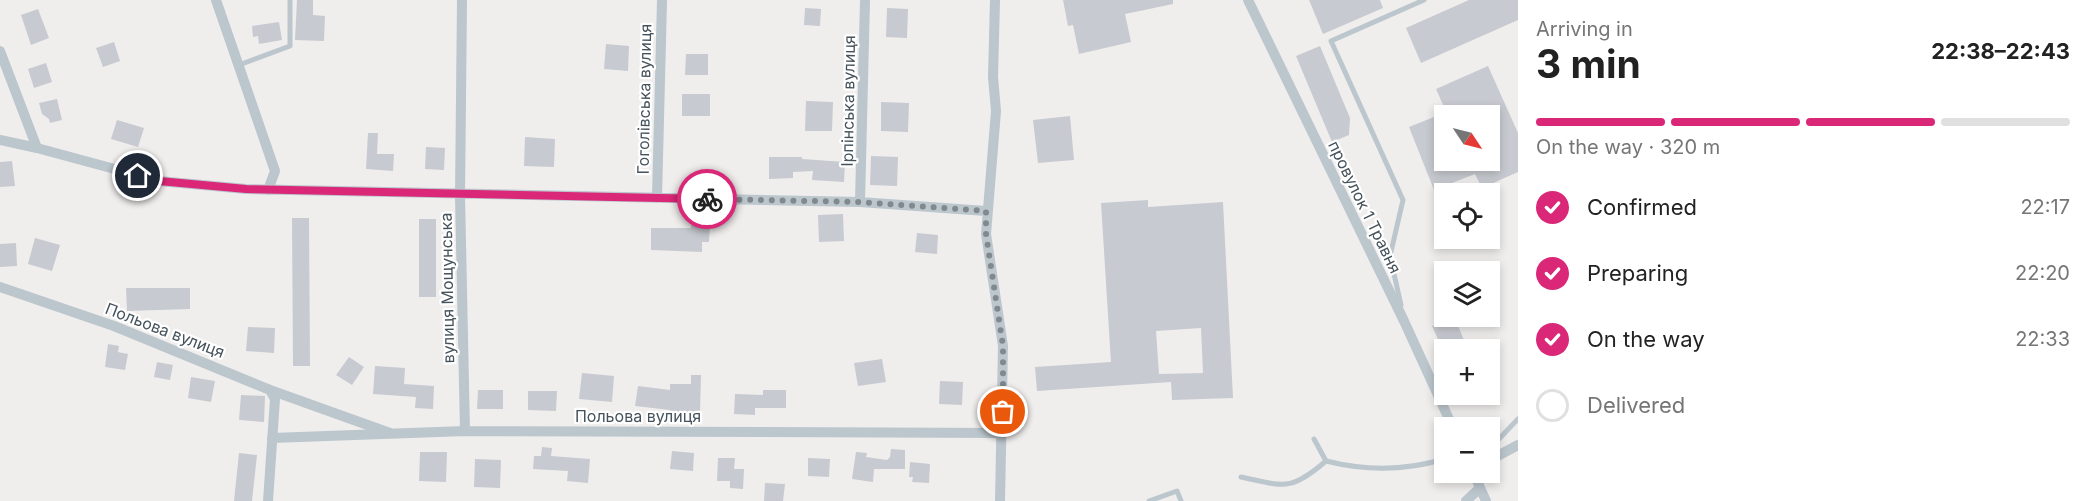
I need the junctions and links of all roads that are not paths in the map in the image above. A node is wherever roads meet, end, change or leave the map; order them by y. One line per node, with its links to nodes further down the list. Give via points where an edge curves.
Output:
1 (216, 0): 10 (street)
2 (290, 0): 10 (lane, via 290,46)
3 (462, 0): 14 (street, вулиця Мощунська)
4 (662, 0): 15 (street, Гоголівська вулиця)
5 (865, 0): 16 (street, Ірпінська вулиця)
6 (995, 0): 17 (street, via 996,111)
7 (1248, 0): 19 (street, провулок 1 Травня)
8 (1424, 0): 19 (lane, via 1331,41 1403,200 1390,256)
9 (0, 51): 12 (street)
10 (239, 65): 13 (street, via 275,171)
11 (0, 140): 12 (street)
12 (37, 148): 13 (street, via 159,181)
13 (268, 190): 14 (street)
14 (460, 196): 15 (street); 23 (street, вулиця Мощунська)
15 (657, 198): 16 (street)
16 (860, 202): 17 (street)
17 (986, 211): 24 (street, via 1003,346)
18 (0, 287): 20 (street, Польова вулиця, via 114,326)
19 (1404, 321): 21 (street, провулок 1 Травня)
20 (270, 390): 25 (street, Польова вулиця); 26 (street, via 275,399)
21 (1448, 417)
22 (1518, 419): 27 (lane)
23 (465, 431): 24 (street, Польова вулиця); 25 (street, Польова вулиця)
24 (1003, 433): 37 (street)
25 (396, 435): 26 (street, Польова вулиця)
26 (272, 438): 36 (street)
27 (1500, 438)
28 (1314, 439): 31 (lane)
29 (1518, 445): 30 (street)
30 (1500, 455)
31 (1326, 461): 32 (lane, via 1384,469); 33 (lane, via 1304,480 1286,486)
32 (1434, 462)
33 (1240, 477)
34 (1479, 483): 35 (street)
35 (1480, 488): 40 (street); 41 (street)
36 (268, 501)
37 (1000, 501)
38 (1149, 501): 39 (lane, via 1177,491)
39 (1181, 501)
40 (1466, 501)
41 (1486, 501)

